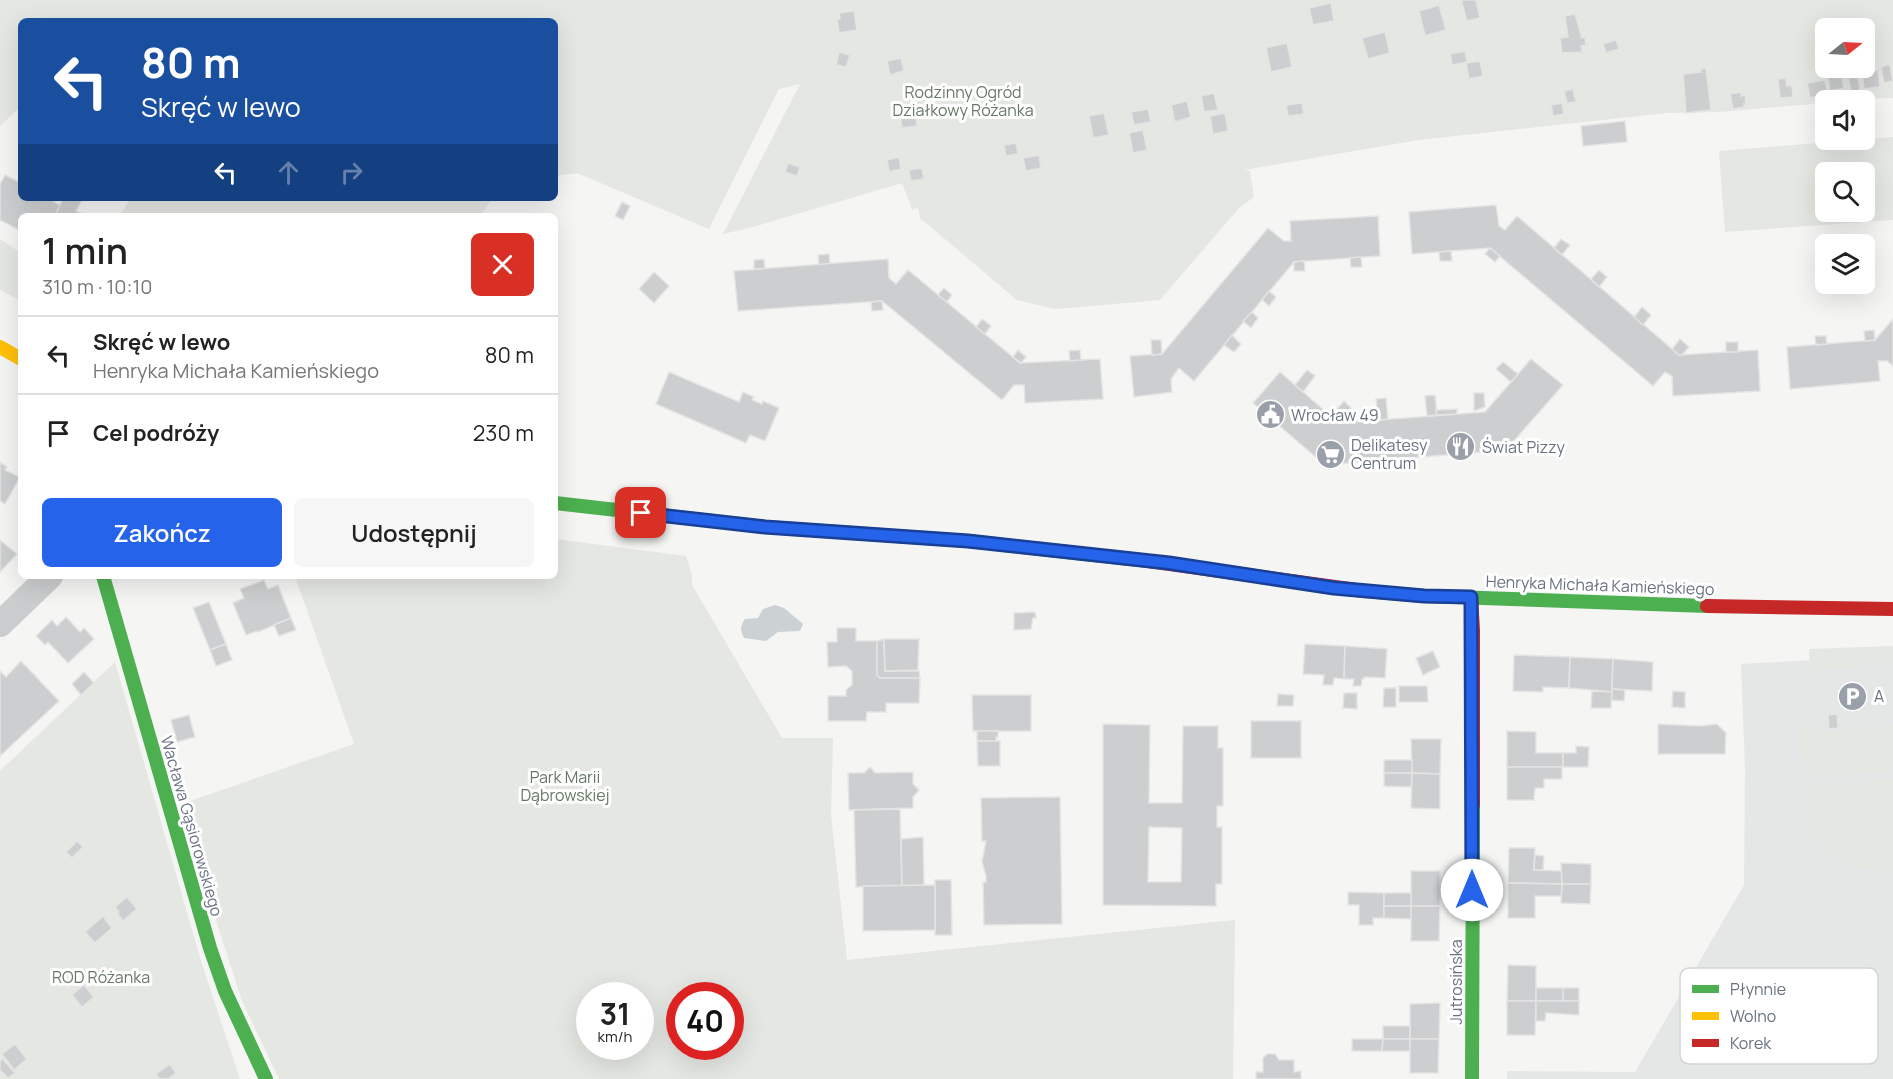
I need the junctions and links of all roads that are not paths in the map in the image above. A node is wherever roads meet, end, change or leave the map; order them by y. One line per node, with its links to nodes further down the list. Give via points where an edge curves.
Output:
1 (0, 347): 2 (street)
2 (18, 357)
3 (558, 503): 6 (street, Henryka Michała Kamieńskiego, via 765,527 968,541 1169,563 1334,588)
4 (47, 579): 8 (street)
5 (104, 579): 9 (street, Wacława Gąsiorowskiego, via 210,948 225,991)
6 (1471, 597): 7 (street, Henryka Michała Kamieńskiego); 10 (street, Jutrosińska)
7 (1893, 609)
8 (0, 624)
9 (266, 1079)
10 (1472, 1079)

